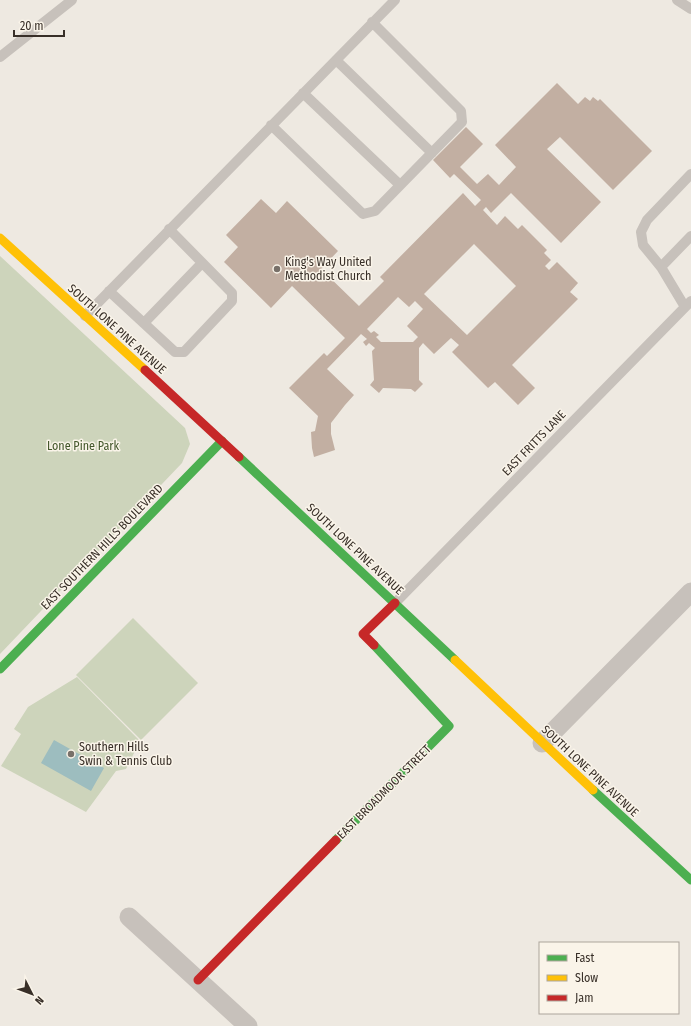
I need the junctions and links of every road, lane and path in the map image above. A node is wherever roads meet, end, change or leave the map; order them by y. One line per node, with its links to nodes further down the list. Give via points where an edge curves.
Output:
1 (72, 0): 6 (lane)
2 (395, 0): 5 (lane)
3 (676, 0): 4 (lane)
4 (691, 9)
5 (372, 22): 7 (lane); 10 (lane, via 461,111 462,122)
6 (0, 57)
7 (336, 60): 8 (lane); 10 (lane)
8 (303, 93): 9 (lane); 12 (lane)
9 (271, 125): 12 (lane, via 364,214 375,211); 13 (lane)
10 (432, 153): 12 (lane)
11 (691, 174): 17 (lane, via 647,220 641,232 644,246)
12 (400, 185)
13 (169, 229): 16 (lane); 18 (lane)
14 (691, 236): 17 (lane)
15 (0, 238): 20 (main road, SOUTH LONE PINE AVENUE)
16 (202, 263): 21 (lane); 21 (lane, via 232,293 232,301 184,352 175,352)
17 (661, 268): 19 (lane)
18 (109, 291): 20 (lane); 21 (lane)
19 (688, 304): 24 (lane, EAST FRITTS LANE)
20 (85, 316): 22 (main road, SOUTH LONE PINE AVENUE)
21 (144, 323)
22 (222, 441): 24 (main road, SOUTH LONE PINE AVENUE); 25 (main road, EAST SOUTHERN HILLS BOULEVARD)
23 (691, 592): 26 (street)
24 (395, 603): 26 (main road, SOUTH LONE PINE AVENUE); 29 (main road, EAST BROADMOOR STREET, via 363,634 450,726)
25 (0, 670)
26 (542, 743): 27 (main road, SOUTH LONE PINE AVENUE)
27 (691, 880)
28 (129, 917): 29 (street)
29 (198, 980): 30 (street)
30 (248, 1026)

